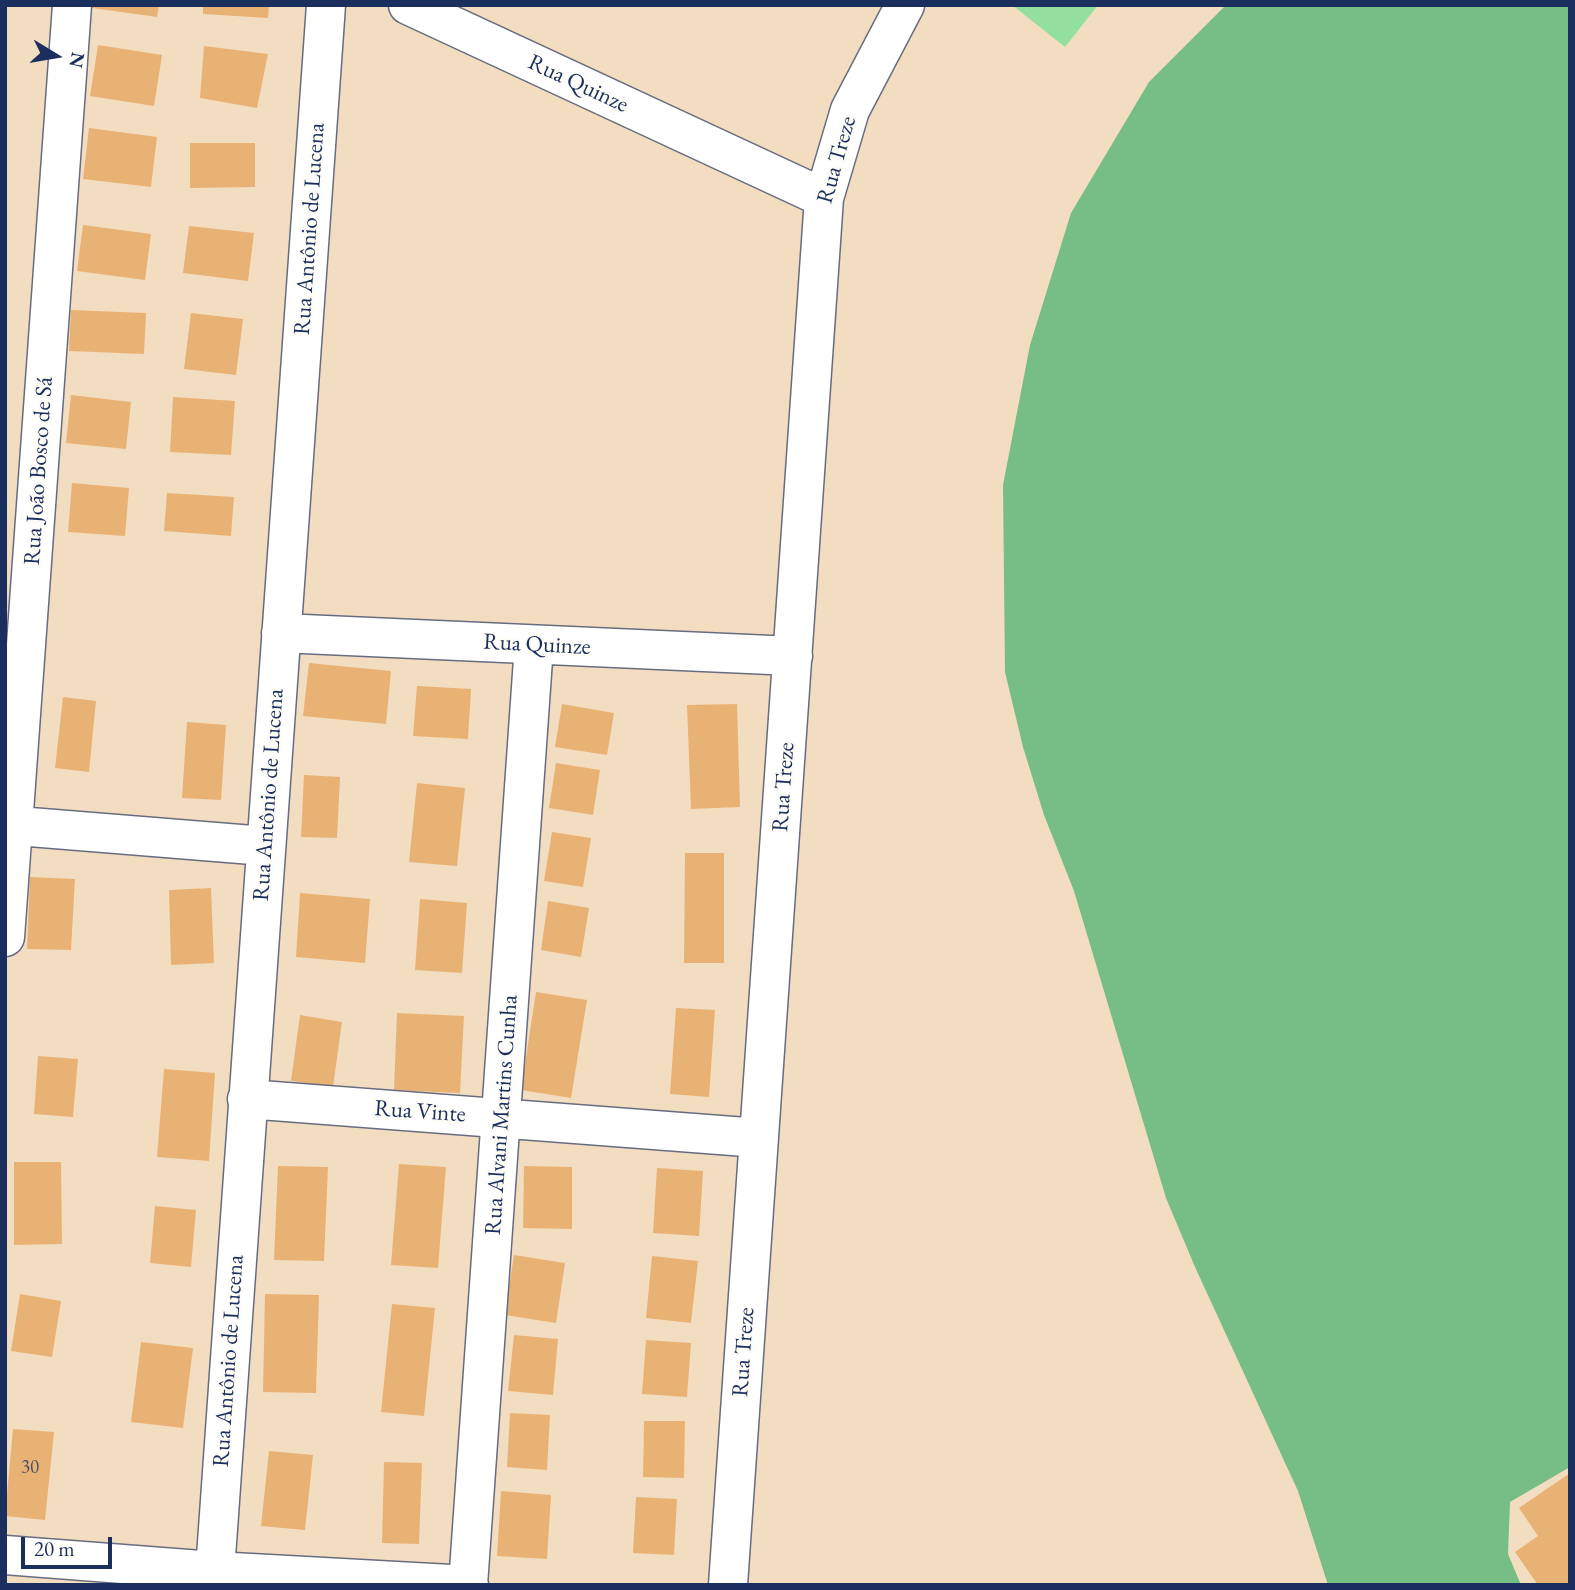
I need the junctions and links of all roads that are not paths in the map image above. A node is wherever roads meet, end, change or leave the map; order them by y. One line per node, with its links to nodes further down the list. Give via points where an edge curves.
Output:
1 (72, 5): 9 (lane, Rua João Bosco de Sá)
2 (326, 5): 6 (lane, Rua Antônio de Lucena)
3 (408, 5): 5 (lane, Rua Quinze)
4 (905, 5): 5 (lane, Rua Treze, via 850,110)
5 (824, 198): 8 (lane, Rua Treze)
6 (281, 633): 7 (lane, Rua Quinze); 10 (lane, Rua Antônio de Lucena)
7 (534, 645): 8 (lane, Rua Quinze); 13 (lane, Rua Alvani Martins Cunha)
8 (793, 656): 14 (lane, Rua Treze)
9 (9, 825): 10 (lane); 11 (lane, Rua João Bosco de Sá)
10 (265, 846): 12 (lane, Rua Antônio de Lucena)
11 (5, 937)
12 (247, 1100): 13 (lane, Rua Vinte); 16 (lane, Rua Antônio de Lucena)
13 (502, 1119): 14 (lane, Rua Vinte); 17 (lane, Rua Alvani Martins Cunha)
14 (759, 1138): 18 (lane, Rua Treze)
15 (5, 1555): 16 (lane)
16 (214, 1578): 17 (lane)
17 (469, 1585)
18 (727, 1585)

